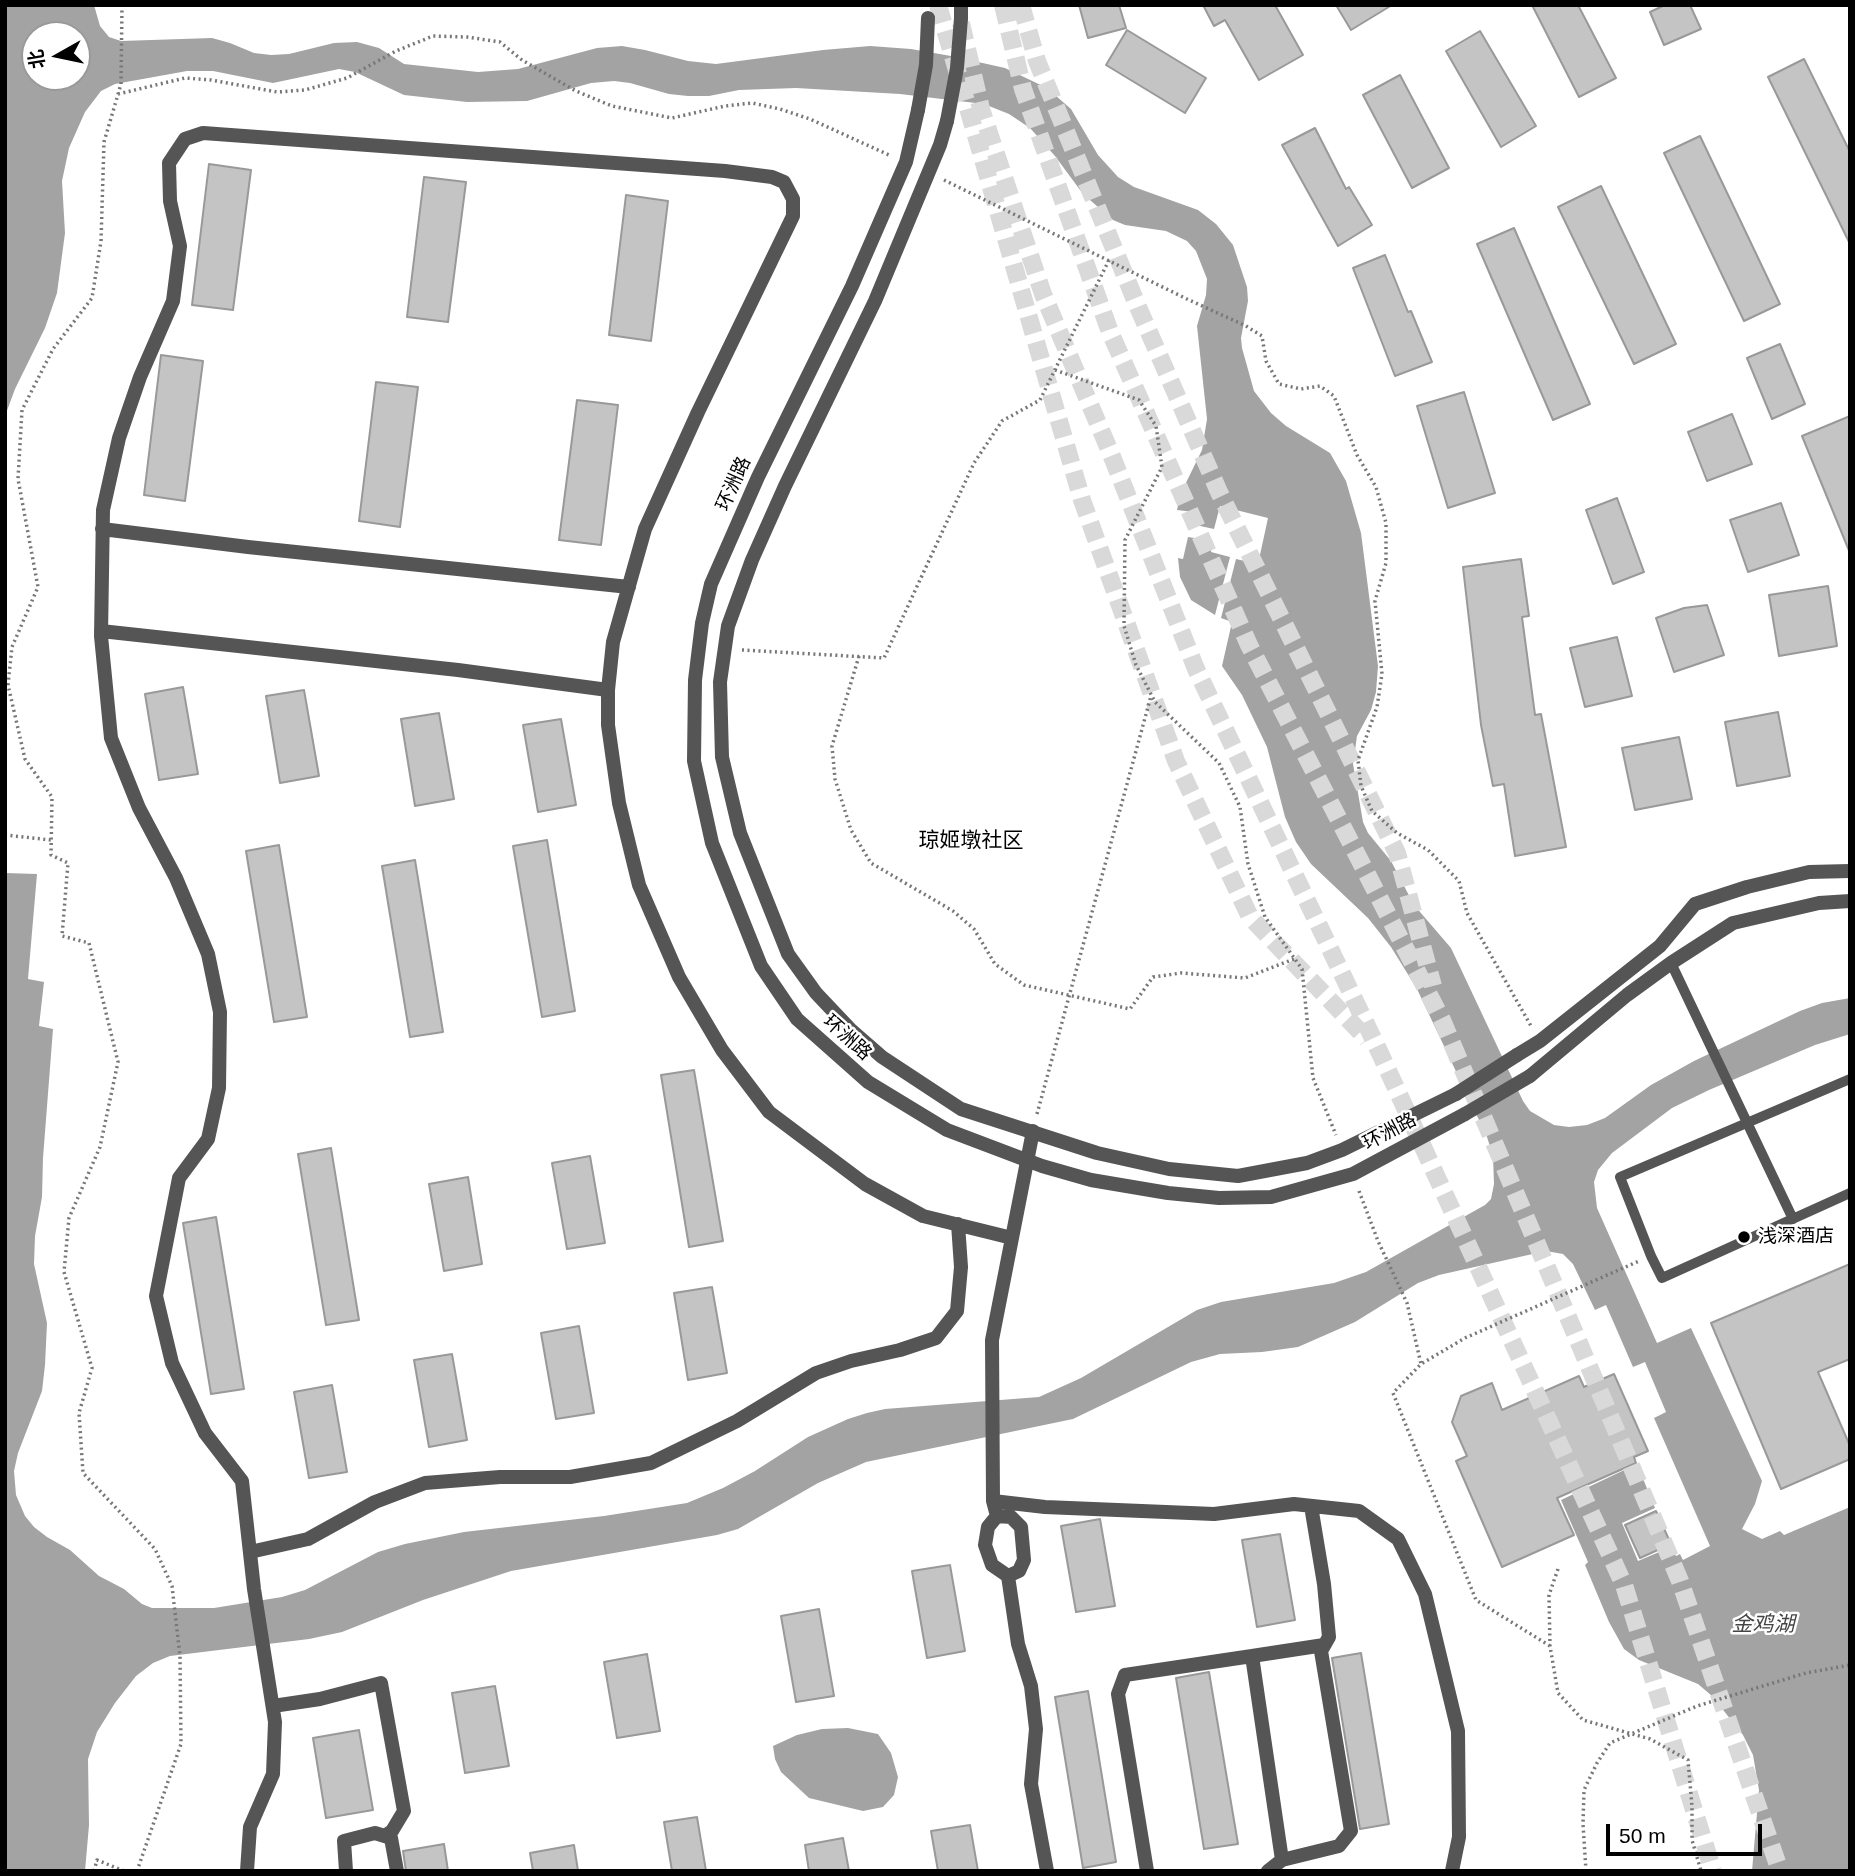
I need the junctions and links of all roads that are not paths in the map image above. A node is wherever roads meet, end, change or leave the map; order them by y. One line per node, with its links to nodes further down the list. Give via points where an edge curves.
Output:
1 (928, 11): 14 (street, 环洲路, bridge, via 926,65 906,162 711,584 695,680 694,761 712,843 742,923 761,965 797,1018 867,1082 947,1130)
2 (961, 12): 13 (street, 环洲路, bridge, via 947,121 928,173 876,301 785,486 734,606 720,682 722,757 740,833 788,954 816,993 882,1057 961,1109)
3 (102, 529): 4 (street); 4 (street, via 119,438 173,301 180,246 170,201 169,163 185,139 203,133 772,177 784,182 793,198 793,216 645,529); 5 (street)
4 (629, 587): 6 (street, via 613,642)
5 (101, 631): 6 (street); 22 (street, via 111,738 208,954 220,1012 219,1088 208,1139 179,1178 156,1296 172,1363 205,1433 242,1481)
6 (608, 690): 17 (street, via 619,803 639,885 679,977 722,1050 769,1112 835,1163 923,1216)
7 (1850, 871): 9 (street, 环洲路, via 1809,872 1695,904)
8 (1850, 901): 10 (street, 环洲路, via 1819,902 1733,923)
9 (1660, 946): 10 (street); 13 (street, 环洲路, bridge, via 1540,1041 1456,1094 1307,1163 1238,1176 1169,1169 1097,1153)
10 (1671, 963): 12 (lane); 14 (street, 环洲路, bridge, via 1530,1076 1353,1174 1271,1197 1219,1198 1091,1181)
11 (1850, 1079): 12 (lane)
12 (1746, 1122): 16 (lane); 16 (lane, via 1620,1177 1651,1256 1662,1278)
13 (1033, 1131): 14 (street)
14 (1027, 1160): 18 (street)
15 (1850, 1192): 16 (lane)
16 (1793, 1219)
17 (958, 1224): 18 (street); 22 (street, via 957,1311 936,1338 816,1373 737,1422 651,1463 570,1477 425,1483 375,1502 308,1539)
18 (1012, 1238): 19 (street, via 992,1340)
19 (993, 1501): 20 (street, via 1214,1514); 21 (street)
20 (1311, 1506): 24 (street, via 1329,1637); 35 (street, via 1359,1511 1398,1539 1424,1594 1458,1731 1459,1837)
21 (997, 1516): 23 (street, via 988,1527 985,1545 992,1565); 23 (street, via 1011,1517 1021,1527 1024,1560 1018,1571)
22 (250, 1552): 26 (street)
23 (1008, 1576): 32 (street, via 1018,1644 1031,1686 1036,1728 1031,1784)
24 (1324, 1645): 25 (street); 28 (street, via 1321,1651 1351,1831 1339,1846)
25 (1252, 1656): 28 (street); 33 (street, via 1125,1675 1118,1694)
26 (273, 1706): 27 (street, via 381,1683 404,1811); 29 (street, via 273,1774 250,1828)
27 (385, 1836): 30 (street, via 375,1833 344,1841); 31 (street, via 391,1838)
28 (1282, 1860): 34 (street)
29 (247, 1871)
30 (346, 1871)
31 (397, 1871)
32 (1047, 1871)
33 (1147, 1871)
34 (1268, 1871)
35 (1452, 1871)

